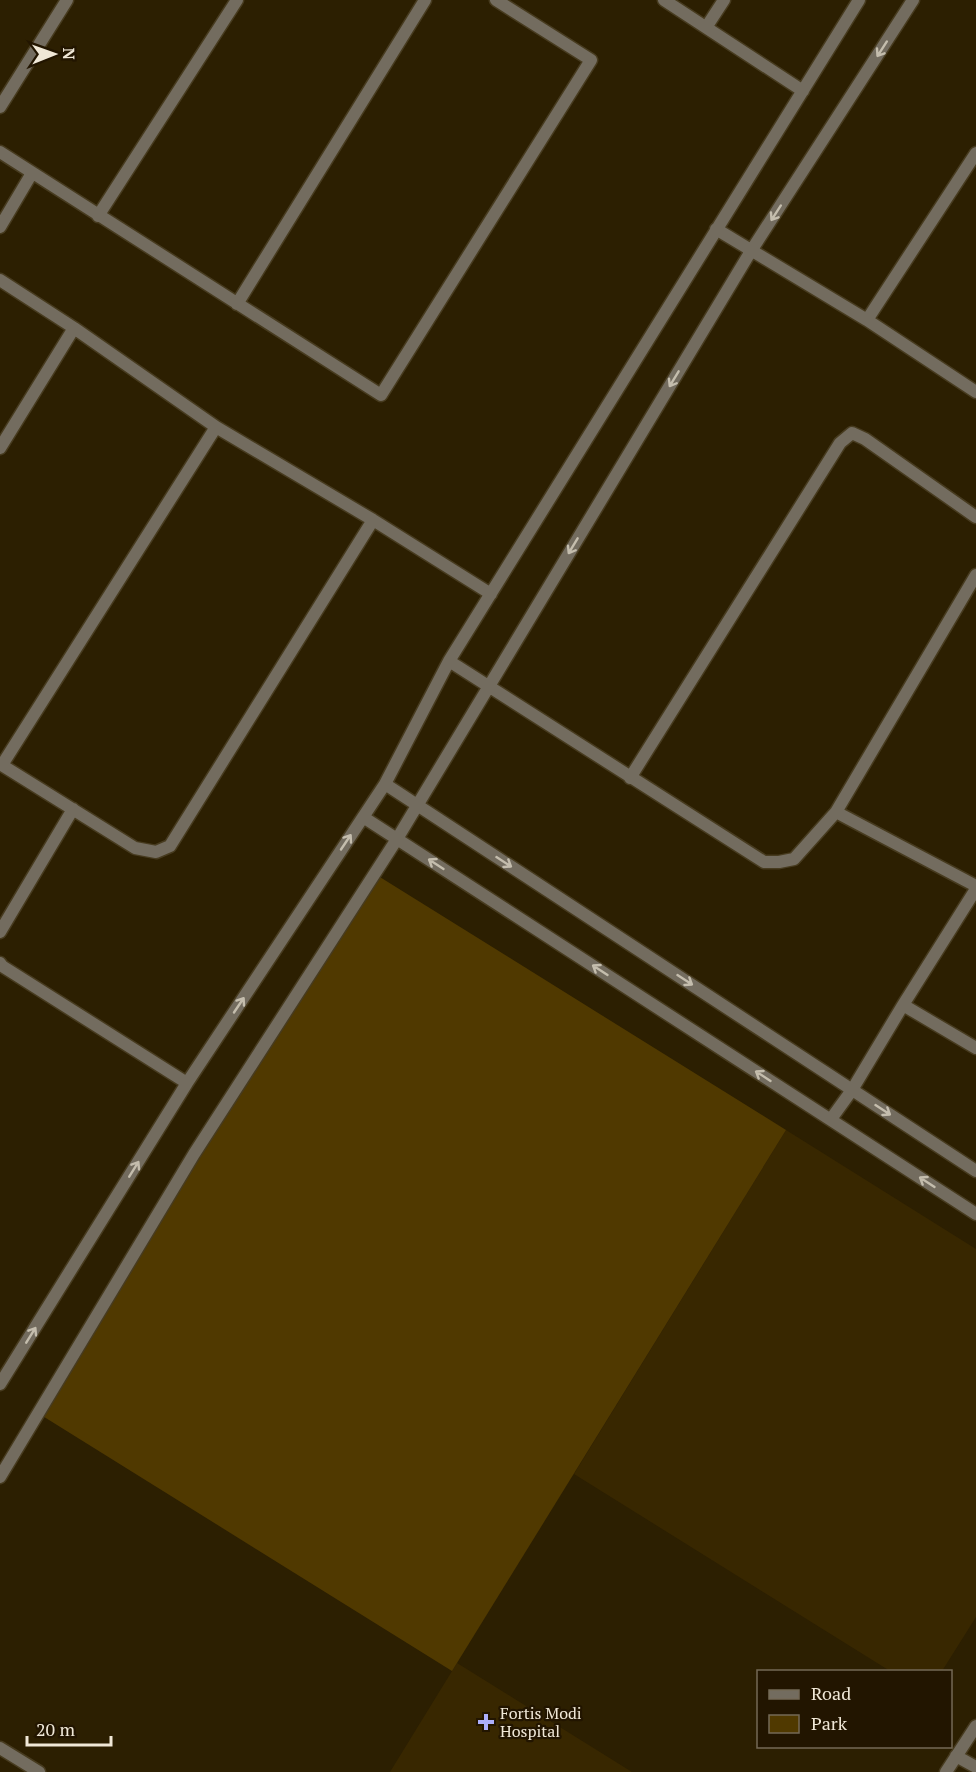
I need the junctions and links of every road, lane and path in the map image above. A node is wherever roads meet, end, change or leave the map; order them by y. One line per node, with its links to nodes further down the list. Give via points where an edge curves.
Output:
1 (67, 0): 11 (street)
2 (237, 0): 16 (street)
3 (425, 0): 21 (street)
4 (496, 0): 21 (street, via 591,60 381,395)
5 (664, 0): 9 (street)
6 (724, 0): 9 (street)
7 (859, 0): 10 (street)
8 (913, 0): 19 (street, one-way to 19)
9 (707, 26): 10 (street)
10 (803, 91): 18 (street)
11 (0, 107)
12 (0, 152): 15 (street)
13 (976, 153): 14 (street)
14 (971, 172): 22 (street)
15 (32, 173): 16 (street); 17 (street)
16 (98, 216): 21 (street)
17 (0, 227)
18 (716, 230): 19 (street); 30 (street)
19 (751, 251): 22 (street); 32 (street, one-way to 32)
20 (0, 280): 23 (street)
21 (237, 304)
22 (867, 320): 24 (street)
23 (74, 328): 25 (street); 26 (street)
24 (976, 392)
25 (216, 426): 28 (street); 33 (street)
26 (0, 448)
27 (976, 517): 34 (street, via 865,439 852,433 840,442)
28 (373, 520): 30 (street); 37 (street, via 170,846 156,852 135,849)
29 (976, 575): 38 (street)
30 (490, 594): 31 (street)
31 (449, 661): 32 (street); 35 (street)
32 (489, 687): 34 (street); 36 (street)
33 (1, 764): 37 (street)
34 (630, 778): 38 (street, via 764,862 794,859)
35 (385, 783): 36 (street); 39 (street)
36 (417, 805): 40 (street); 47 (street, one-way to 47)
37 (73, 809): 42 (street)
38 (836, 812): 41 (street)
39 (363, 817): 40 (street); 46 (street, one-way to 39)
40 (397, 839): 48 (street, one-way to 40); 52 (street, via 194,1155)
41 (976, 888): 44 (street)
42 (0, 932)
43 (0, 963): 46 (street)
44 (903, 1005): 45 (street); 47 (street)
45 (976, 1048)
46 (187, 1083): 51 (street, one-way to 46)
47 (852, 1090): 48 (street); 49 (street, one-way to 49)
48 (831, 1119): 50 (street, one-way to 48)
49 (976, 1171)
50 (976, 1214)
51 (0, 1384)
52 (0, 1478)
53 (976, 1726): 55 (street)
54 (0, 1748): 57 (street)
55 (956, 1756): 56 (street); 58 (street)
56 (976, 1767)
57 (39, 1772)
58 (946, 1772)

